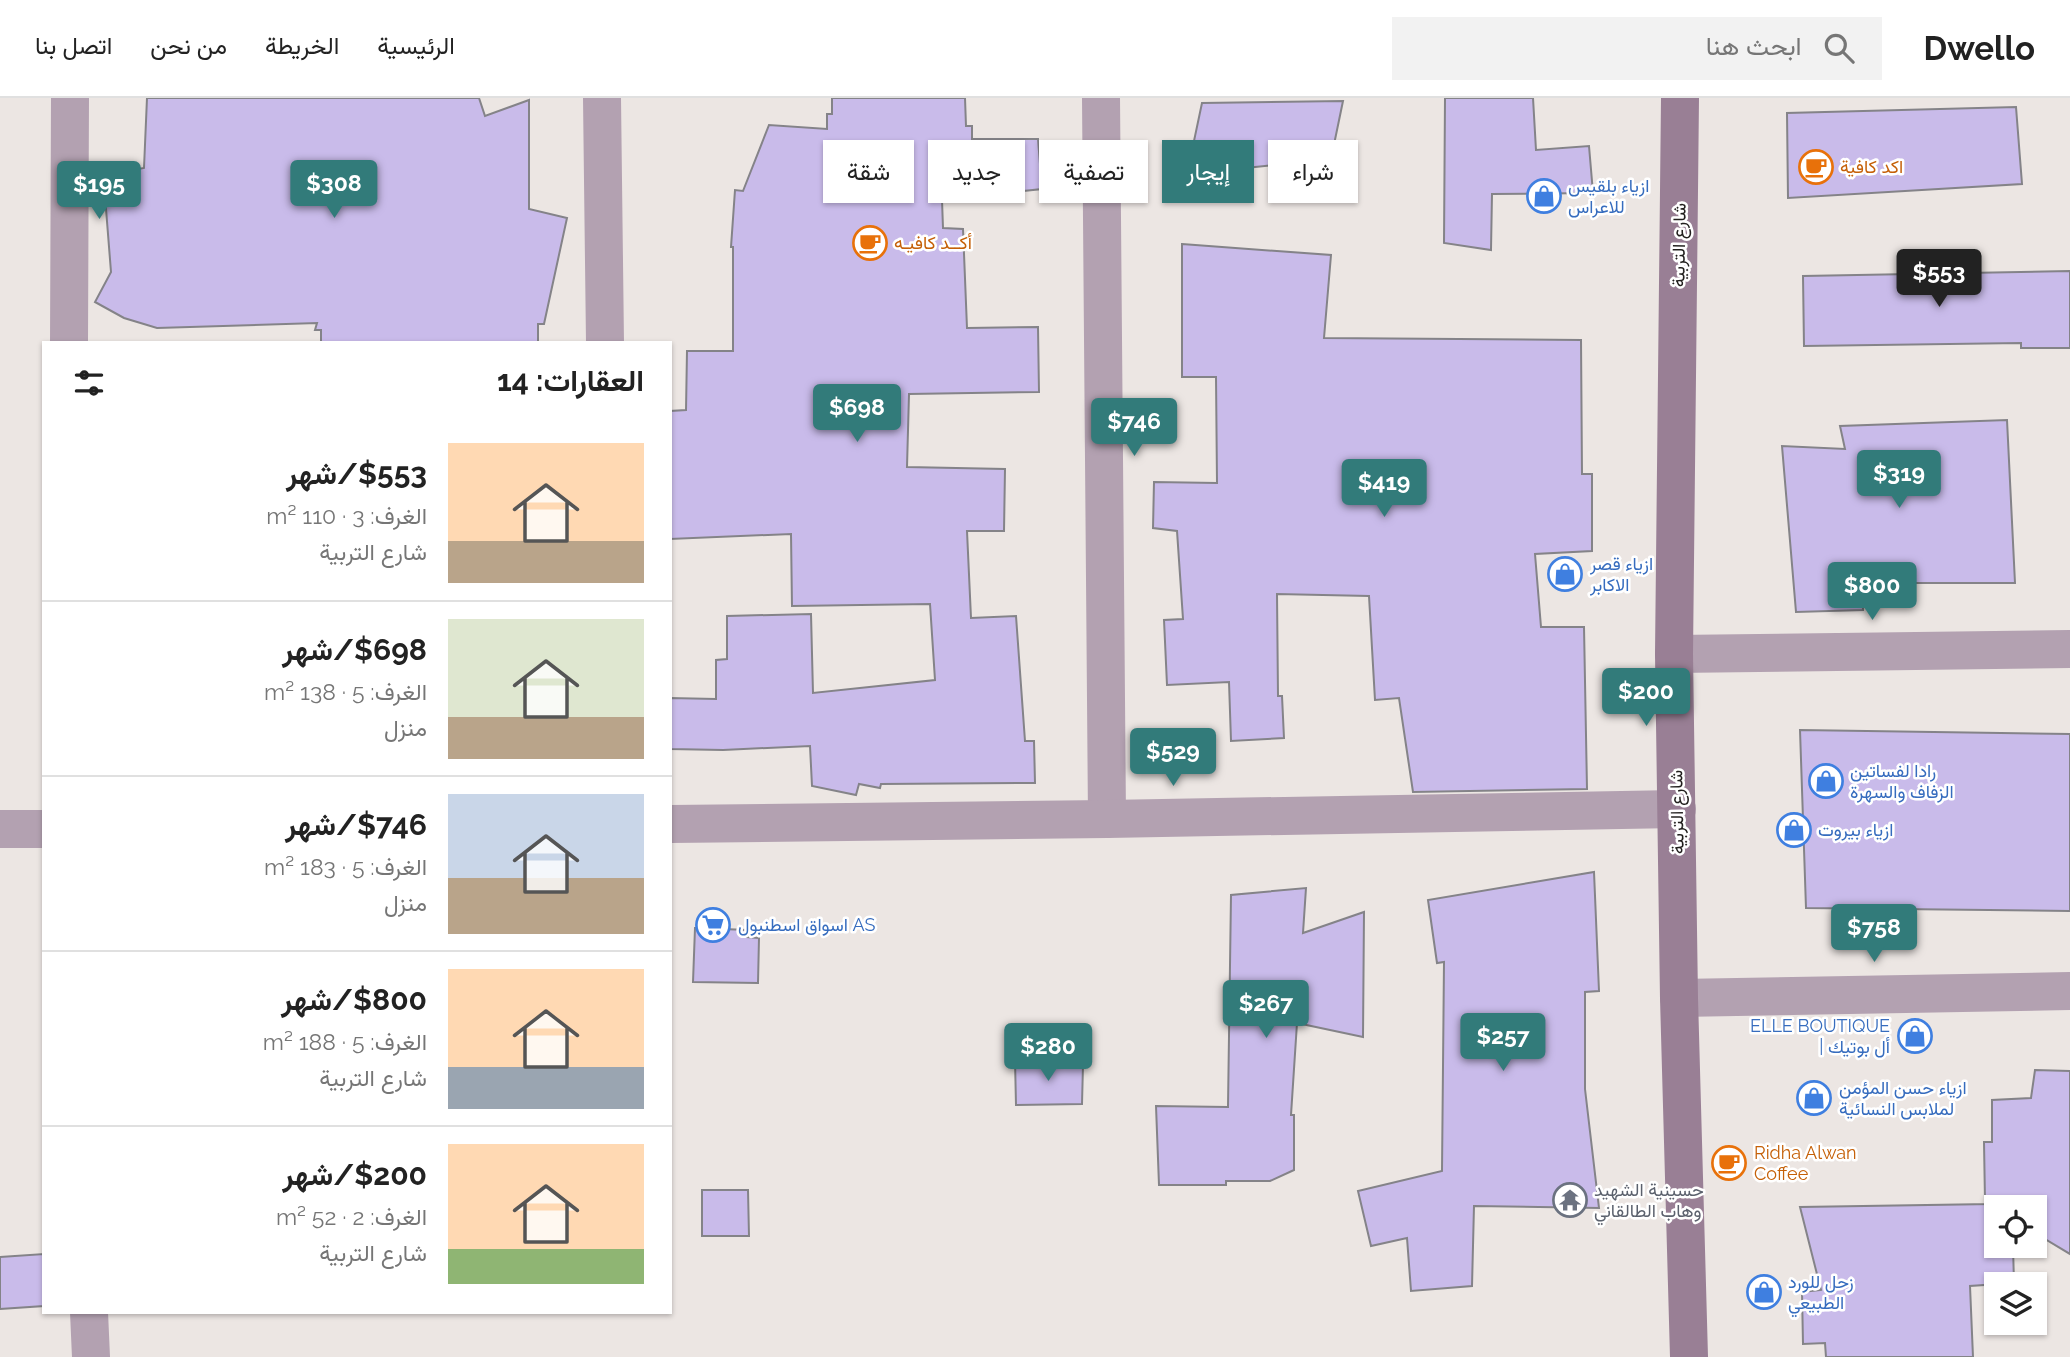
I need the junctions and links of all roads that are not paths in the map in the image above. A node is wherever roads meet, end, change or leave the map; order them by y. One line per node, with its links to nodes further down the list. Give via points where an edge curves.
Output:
1 (70, 98): 5 (street)
2 (602, 98): 6 (street)
3 (1101, 98): 10 (street)
4 (1680, 98): 8 (street, شارع التربية)
5 (69, 341)
6 (605, 341)
7 (2070, 649): 8 (street)
8 (1674, 654): 9 (street, شارع التربية)
9 (1677, 809): 10 (street); 15 (street, شارع التربية)
10 (1107, 820): 11 (street)
11 (672, 824)
12 (0, 829): 13 (street)
13 (42, 829)
14 (2070, 991): 15 (street)
15 (1679, 998): 18 (street, شارع التربية)
16 (89, 1314): 17 (street)
17 (91, 1357)
18 (1689, 1357)

